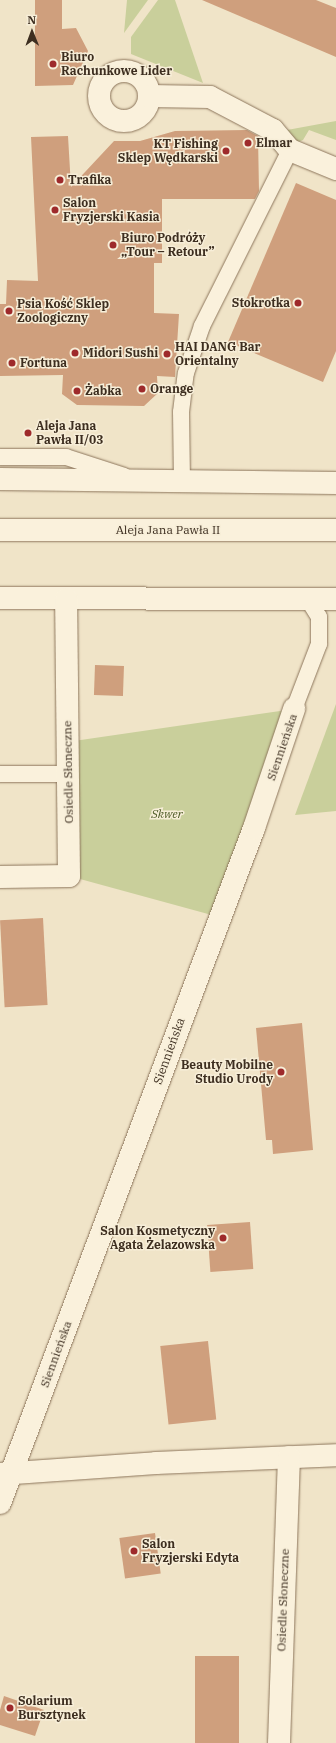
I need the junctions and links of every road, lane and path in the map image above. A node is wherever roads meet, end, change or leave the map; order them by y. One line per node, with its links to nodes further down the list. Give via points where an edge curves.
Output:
1 (149, 96): 2 (street, via 210,97 273,130)
2 (290, 150): 3 (street); 7 (lane, via 202,326 186,373 181,412)
3 (336, 169)
4 (0, 457): 6 (lane, via 66,457)
5 (0, 479): 6 (street)
6 (140, 482): 7 (street)
7 (182, 482): 8 (street)
8 (336, 483)
9 (0, 530): 10 (street, Aleja Jana Pawła II)
10 (336, 530)
11 (0, 598): 14 (street)
12 (307, 598): 13 (street); 14 (street); 15 (lane, Siennieńska, via 319,617 320,644)
13 (336, 598)
14 (66, 599): 17 (street, Osiedle Słoneczne)
15 (294, 709): 21 (street, Siennieńska, via 254,828)
16 (0, 774): 17 (lane)
17 (68, 774): 18 (street, Osiedle Słoneczne, via 69,876)
18 (0, 877)
19 (336, 1455): 20 (street)
20 (288, 1457): 21 (street); 23 (street, Osiedle Słoneczne)
21 (6, 1474): 22 (street, Siennieńska)
22 (0, 1504)
23 (279, 1743)

